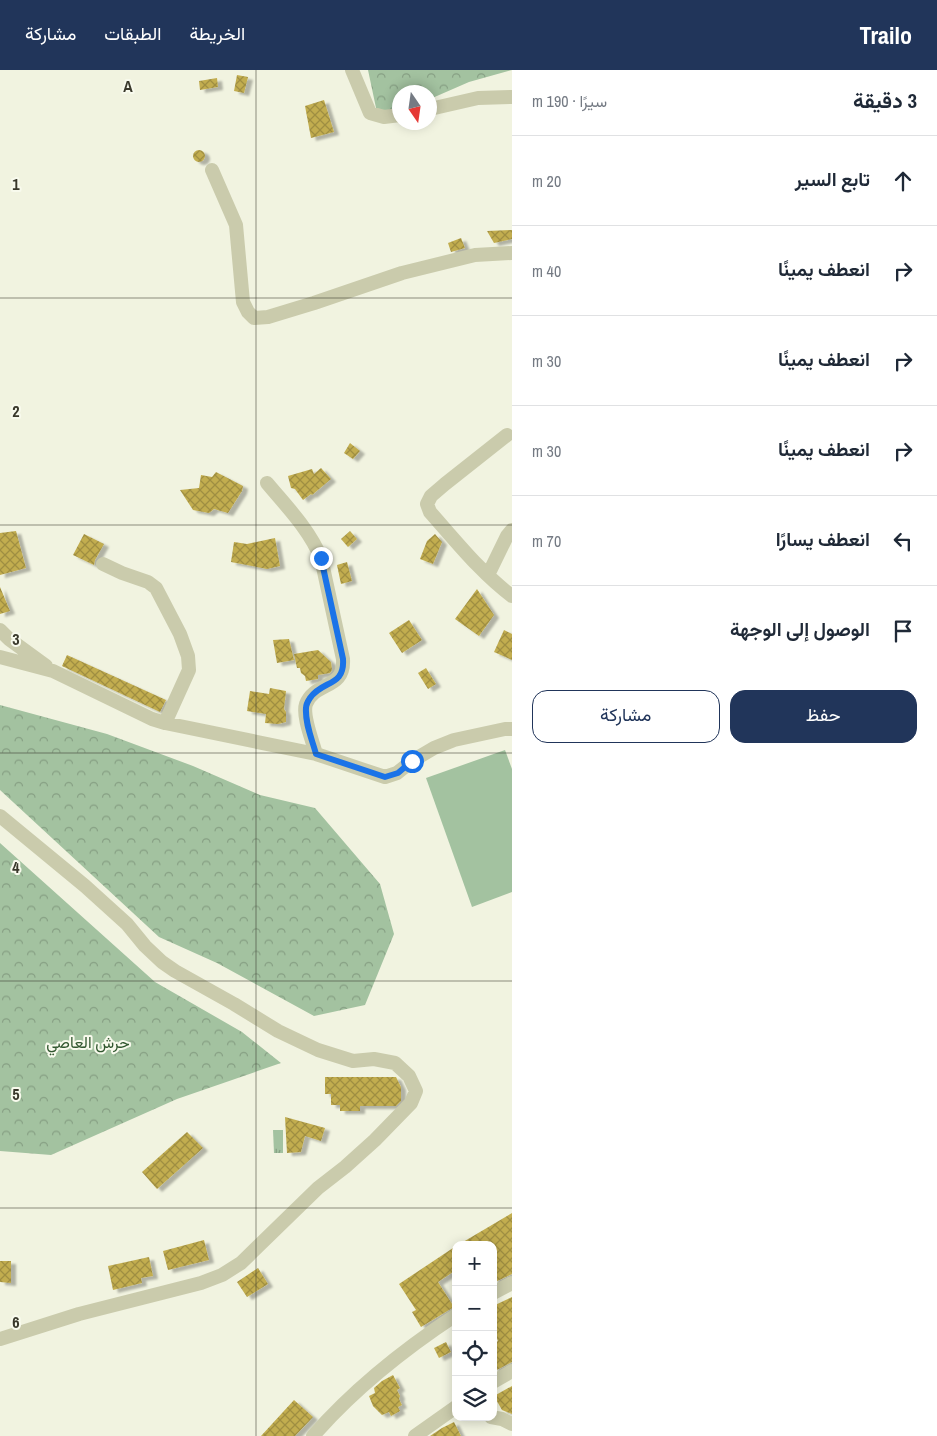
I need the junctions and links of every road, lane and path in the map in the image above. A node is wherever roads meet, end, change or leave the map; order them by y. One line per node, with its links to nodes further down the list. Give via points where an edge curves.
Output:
1 (352, 70): 4 (street, via 370,113)
2 (512, 97): 3 (street, via 478,98)
3 (437, 107)
4 (392, 116)
5 (212, 170): 6 (street, via 236,225 243,302 254,318 268,317 475,254)
6 (512, 253)
7 (507, 435): 11 (street, via 431,496 428,504 430,512)
8 (267, 483): 18 (street, via 315,544 321,558 343,659 344,669 340,677 312,694 305,706)
9 (512, 530): 11 (street)
10 (103, 564): 16 (street, via 156,588 180,634 189,670)
11 (488, 575): 12 (street)
12 (512, 596)
13 (0, 630): 15 (street)
14 (0, 658): 15 (street)
15 (53, 671): 16 (street)
16 (165, 724): 18 (street)
17 (512, 729): 18 (street, via 454,740 434,748 398,773 385,777)
18 (316, 754)
19 (0, 816): 23 (street, via 85,886 127,924 151,952 175,971 278,1031 318,1050 353,1061 374,1058 395,1063 409,1076 416,1091 411,1103 375,1140 318,1188 241,1263 222,1275)
20 (512, 1283): 21 (street)
21 (497, 1291)
22 (452, 1318): 31 (street, via 365,1383)
23 (0, 1339)
24 (512, 1371): 25 (street)
25 (497, 1380)
26 (452, 1410): 28 (street)
27 (452, 1416): 28 (street)
28 (440, 1417): 32 (street)
29 (497, 1418): 30 (street)
30 (512, 1424)
31 (313, 1436)
32 (416, 1436)

